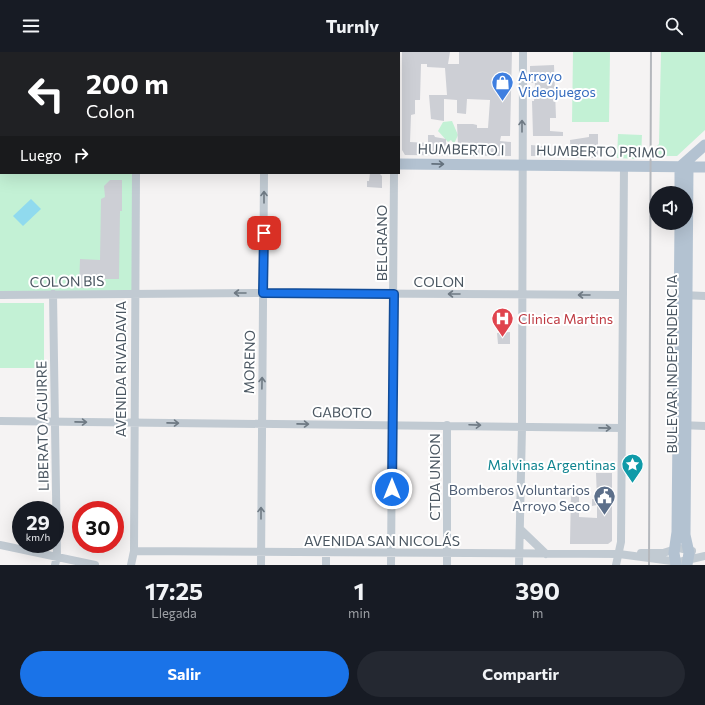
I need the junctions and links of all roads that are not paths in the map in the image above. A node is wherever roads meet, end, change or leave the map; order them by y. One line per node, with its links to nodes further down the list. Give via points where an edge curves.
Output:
1 (523, 52): 5 (street, one-way to 1)
2 (705, 145): 3 (main road)
3 (696, 153): 7 (main road); 7 (main road)
4 (400, 164): 5 (main road, HUMBERTO I, one-way to 5)
5 (522, 165): 6 (main road, HUMBERTO PRIMO); 18 (street)
6 (624, 166): 7 (main road, HUMBERTO PRIMO); 20 (street)
7 (693, 167): 11 (main road); 19 (main road, BULEVAR INDEPENDENCIA)
8 (136, 174): 13 (street, AVENIDA RIVADAVIA)
9 (264, 174): 14 (street, MORENO, one-way to 9)
10 (394, 174): 16 (street, BELGRANO)
11 (684, 186)
12 (680, 230): 19 (main road, BULEVAR INDEPENDENCIA)
13 (135, 293): 14 (street, COLON, one-way to 13); 15 (street, COLON BIS); 24 (street, AVENIDA RIVADAVIA)
14 (263, 293): 16 (street, COLON); 25 (street, MORENO, one-way to 14)
15 (53, 294): 17 (street, COLON BIS); 23 (street, LIBERATO AGUIRRE)
16 (394, 294): 18 (street, COLON, one-way to 16); 26 (street, BELGRANO)
17 (0, 295)
18 (523, 295): 20 (street, COLON, one-way to 18); 30 (street)
19 (683, 295): 21 (street); 28 (main road, BULEVAR INDEPENDENCIA)
20 (623, 296): 31 (street)
21 (705, 296)
22 (0, 421): 23 (street, GABOTO)
23 (54, 422): 24 (street, GABOTO, one-way to 24); 46 (street, LIBERATO AGUIRRE)
24 (134, 422): 25 (street, GABOTO, one-way to 25); 35 (street, AVENIDA RIVADAVIA)
25 (261, 424): 26 (street, GABOTO, one-way to 26); 36 (street, MORENO, one-way to 25)
26 (392, 425): 27 (street, GABOTO); 38 (street, BELGRANO)
27 (447, 425): 30 (street, GABOTO, one-way to 30); 39 (street, CTDA UNION)
28 (682, 425): 29 (street); 34 (main road, BULEVAR INDEPENDENCIA); 45 (main road, BULEVAR INDEPENDENCIA)
29 (705, 426)
30 (522, 427): 31 (street, GABOTO, one-way to 31); 32 (street)
31 (622, 428): 42 (street)
32 (520, 529): 40 (street); 41 (street)
33 (0, 545): 46 (street)
34 (675, 549): 43 (street, AVENIDA SAN NICOLÁS, via 663,553 633,552); 45 (street, AVENIDA SAN NICOLÁS, via 684,548); 47 (main road, BULEVAR INDEPENDENCIA)
35 (134, 551): 36 (street, AVENIDA SAN NICOLÁS); 49 (street, AVENIDA RIVADAVIA)
36 (261, 552): 37 (street, AVENIDA SAN NICOLÁS); 50 (street, MORENO)
37 (326, 553): 38 (street, AVENIDA SAN NICOLÁS); 51 (street)
38 (391, 553): 39 (street, AVENIDA SAN NICOLÁS); 52 (street, BELGRANO)
39 (447, 553): 40 (street, AVENIDA SAN NICOLÁS); 53 (street, CTDA UNION)
40 (519, 554): 41 (street, AVENIDA SAN NICOLÁS); 54 (street)
41 (546, 554): 42 (street, AVENIDA SAN NICOLÁS)
42 (619, 554): 43 (street, AVENIDA SAN NICOLÁS); 55 (street)
43 (629, 555): 47 (street, AVENIDA SAN NICOLÁS)
44 (705, 555): 45 (street, AVENIDA SAN NICOLÁS)
45 (688, 558): 47 (street, AVENIDA SAN NICOLÁS)
46 (56, 561): 48 (street)
47 (675, 563)
48 (95, 565)
49 (131, 565)
50 (260, 565)
51 (326, 565)
52 (392, 565)
53 (447, 565)
54 (519, 565)
55 (616, 565)

